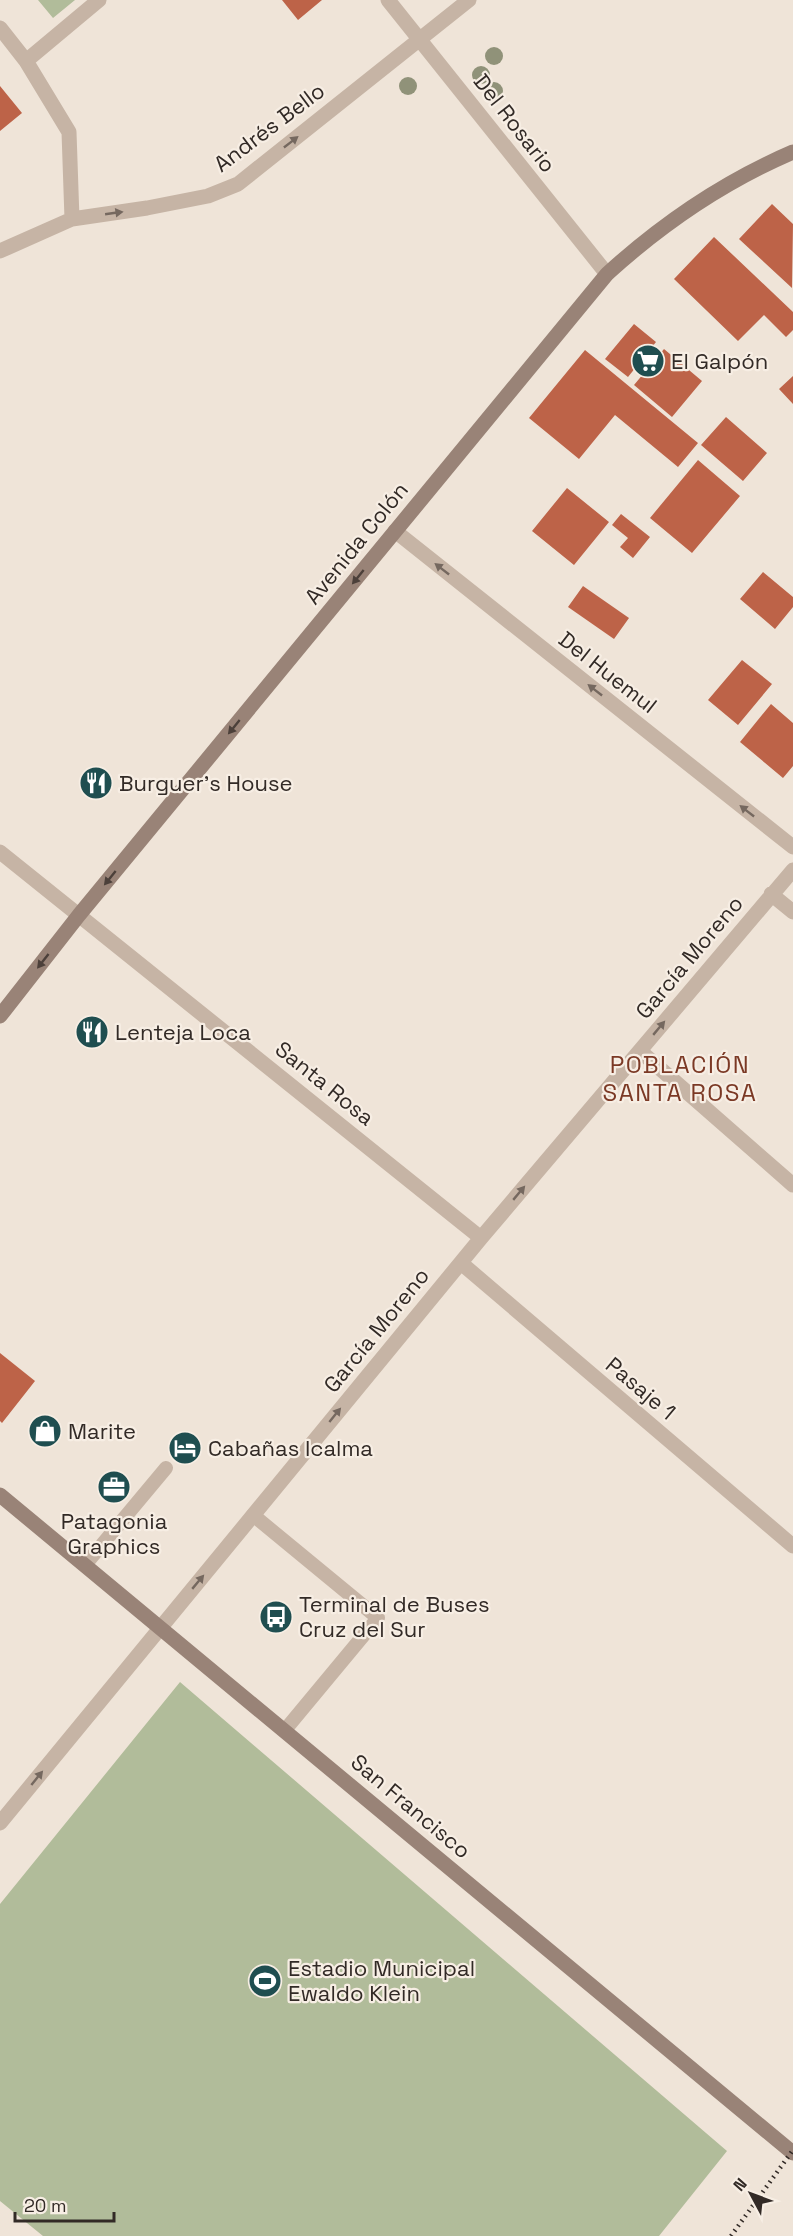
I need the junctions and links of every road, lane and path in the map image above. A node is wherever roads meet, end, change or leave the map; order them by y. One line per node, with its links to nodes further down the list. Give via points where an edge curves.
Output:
1 (99, 0): 6 (street)
2 (388, 0): 5 (street, Del Rosario)
3 (469, 0): 5 (street, Andrés Bello)
4 (0, 28): 6 (street)
5 (420, 39): 8 (street, Andrés Bello, one-way to 5, via 208,196 238,184); 10 (street, Del Rosario)
6 (26, 61): 8 (street, via 69,132)
7 (793, 152): 10 (main road, Avenida Colón, via 735,180 678,216)
8 (72, 219): 9 (street, Andrés Bello)
9 (0, 251)
10 (607, 274): 11 (main road, Avenida Colón)
11 (395, 531): 12 (street, Del Huemul, one-way to 11); 17 (main road, Avenida Colón, one-way to 17)
12 (793, 847)
13 (0, 852): 17 (street, Santa Rosa)
14 (793, 870): 15 (street, García Moreno)
15 (771, 894): 16 (street); 19 (street, García Moreno, one-way to 15)
16 (793, 912)
17 (79, 915): 18 (main road, Avenida Colón, one-way to 18); 21 (street, Santa Rosa)
18 (0, 1016)
19 (640, 1051): 20 (street); 21 (street, García Moreno, one-way to 19)
20 (793, 1185)
21 (481, 1238): 22 (street, García Moreno)
22 (461, 1263): 25 (street, García Moreno, one-way to 22); 26 (street, Pasaje 1)
23 (166, 1468): 27 (lane)
24 (0, 1495): 27 (main road, San Francisco)
25 (253, 1515): 28 (street, García Moreno, one-way to 25); 29 (lane, via 378,1618)
26 (793, 1546)
27 (85, 1565): 28 (main road, San Francisco)
28 (160, 1627): 29 (main road, San Francisco); 30 (street, García Moreno, one-way to 28)
29 (285, 1730): 31 (main road, San Francisco)
30 (0, 1823)
31 (793, 2153)

